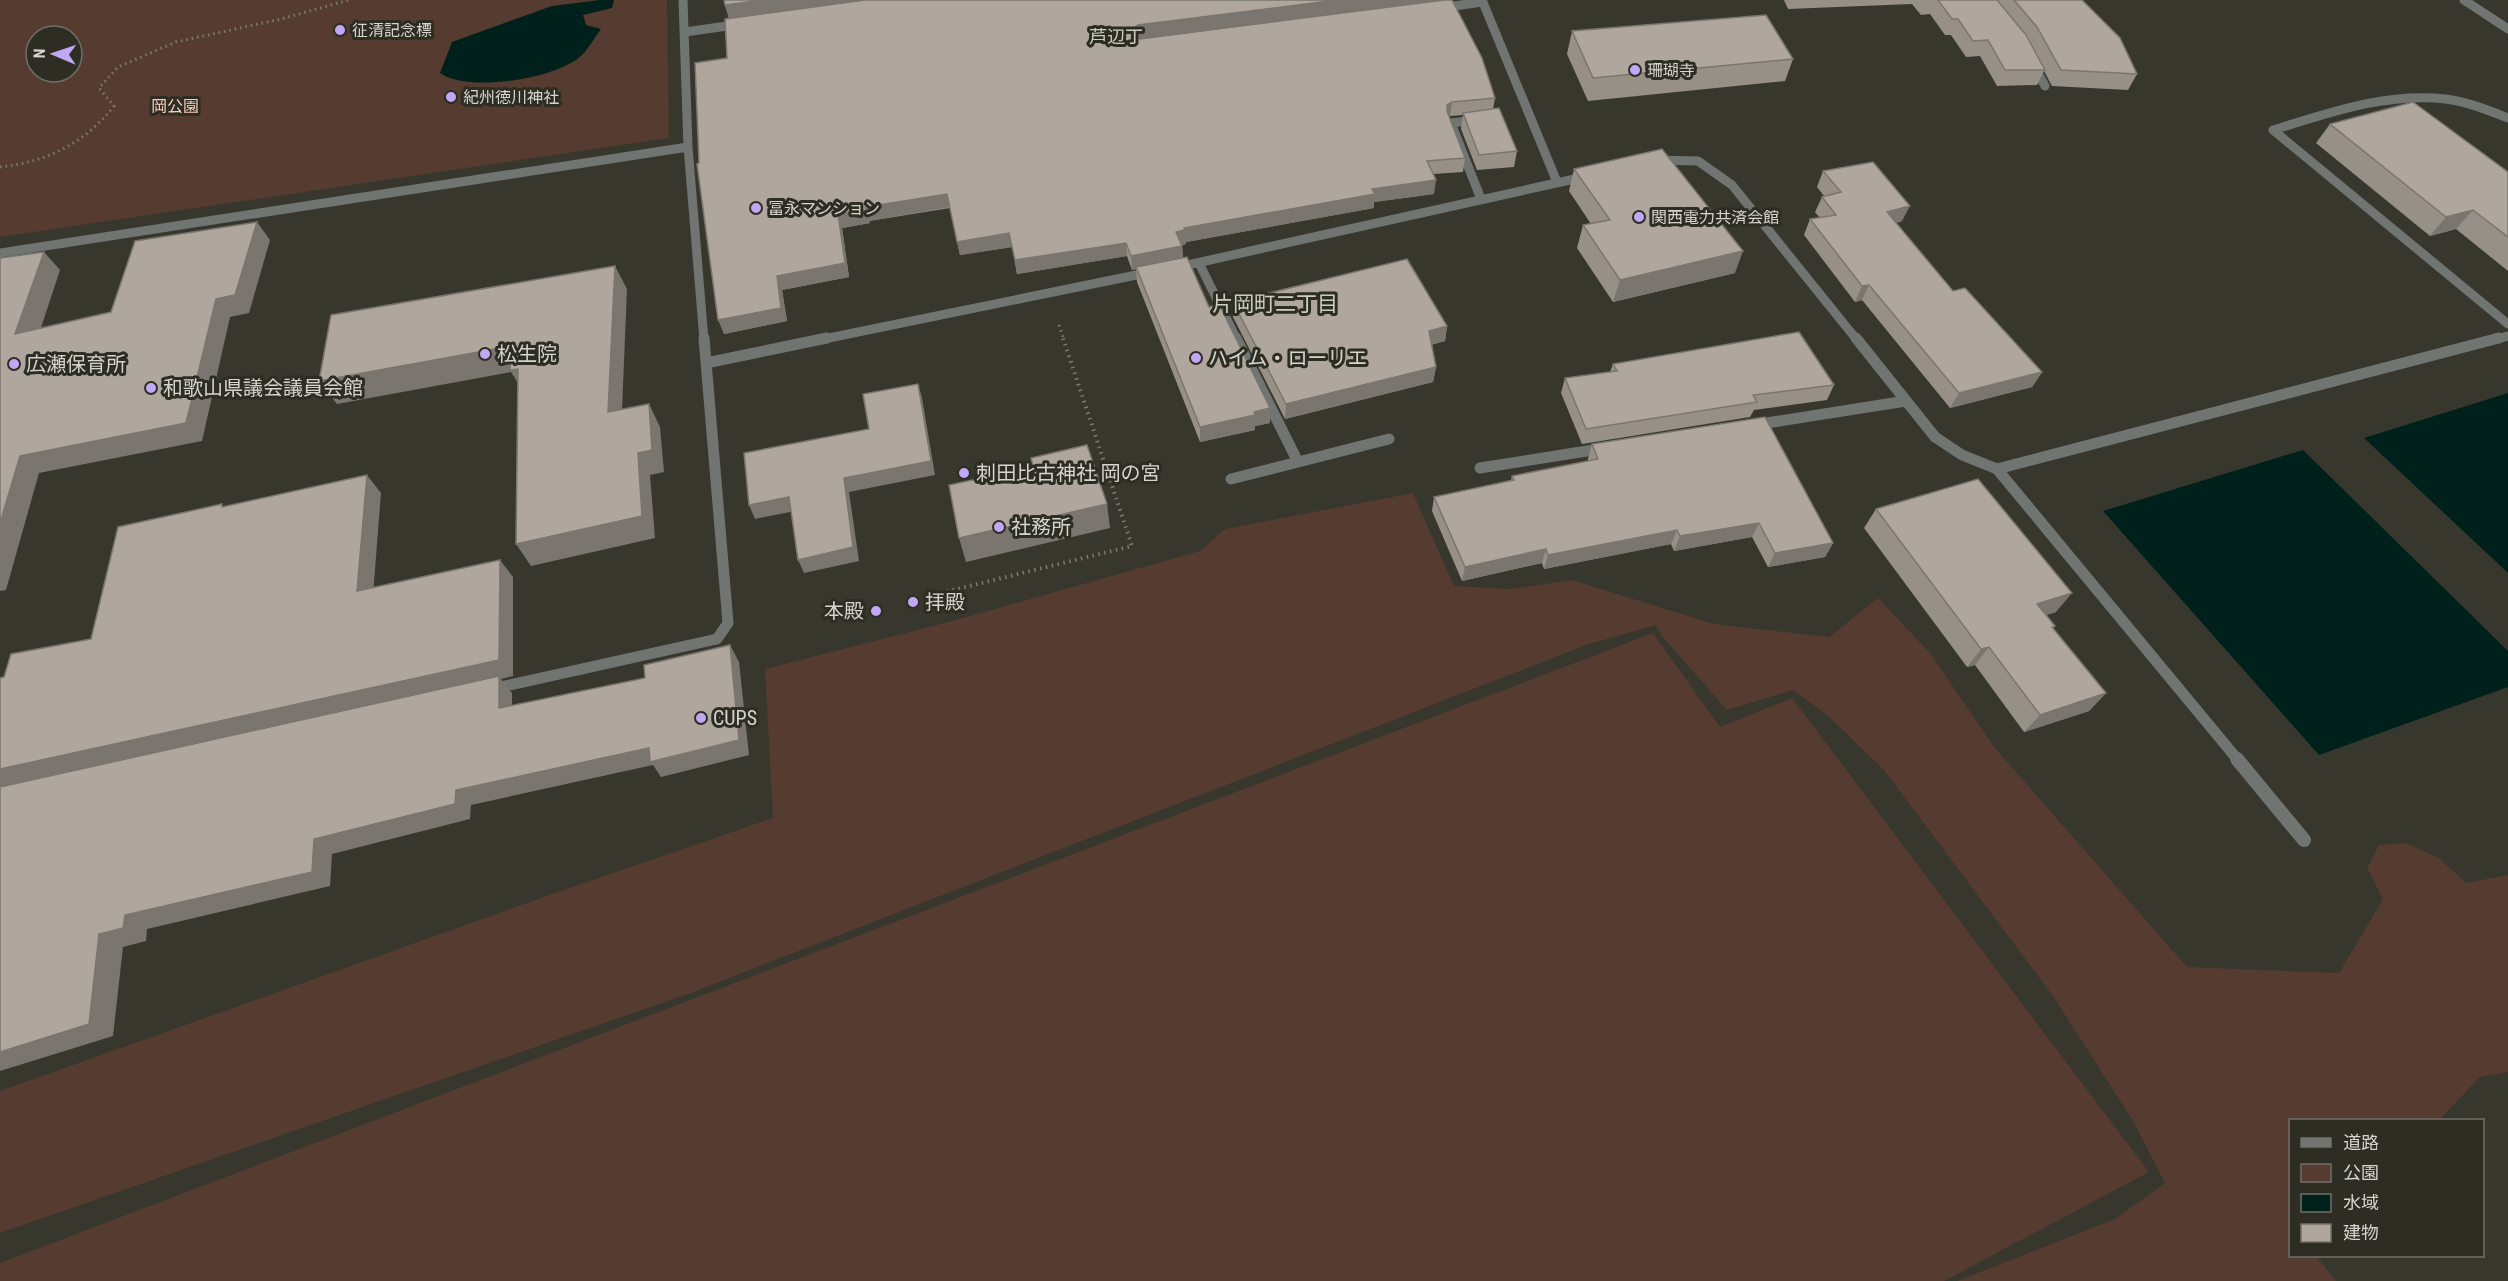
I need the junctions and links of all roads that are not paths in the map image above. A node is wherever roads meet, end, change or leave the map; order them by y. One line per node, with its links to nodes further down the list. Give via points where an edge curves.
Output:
1 (683, 0): 7 (street)
2 (2464, 0): 6 (street)
3 (1483, 1): 4 (street); 15 (street)
4 (1424, 10)
5 (756, 22): 7 (street)
6 (2508, 29)
7 (686, 32): 12 (street)
8 (2029, 56): 9 (street)
9 (2044, 86)
10 (2508, 118): 19 (street, via 2488,108 2443,98 2400,97 2367,102 2273,130)
11 (1482, 120): 16 (street, via 1451,123)
12 (688, 147): 17 (street); 21 (street)
13 (1647, 162): 22 (street, via 1698,161 1732,185)
14 (1602, 172): 15 (street)
15 (1557, 182): 16 (street)
16 (1481, 199): 18 (street)
17 (0, 253)
18 (1199, 263): 21 (street); 26 (street)
19 (2508, 324)
20 (2508, 336): 28 (street)
21 (706, 363): 30 (street, via 728,623 723,631 717,639)
22 (1906, 401): 23 (street); 28 (street, via 1935,437 1962,455)
23 (1740, 427)
24 (1389, 439): 26 (street)
25 (1622, 446): 27 (street)
26 (1298, 462): 29 (street)
27 (1480, 468)
28 (1997, 469): 31 (street)
29 (1231, 479)
30 (474, 693)
31 (2304, 840)

